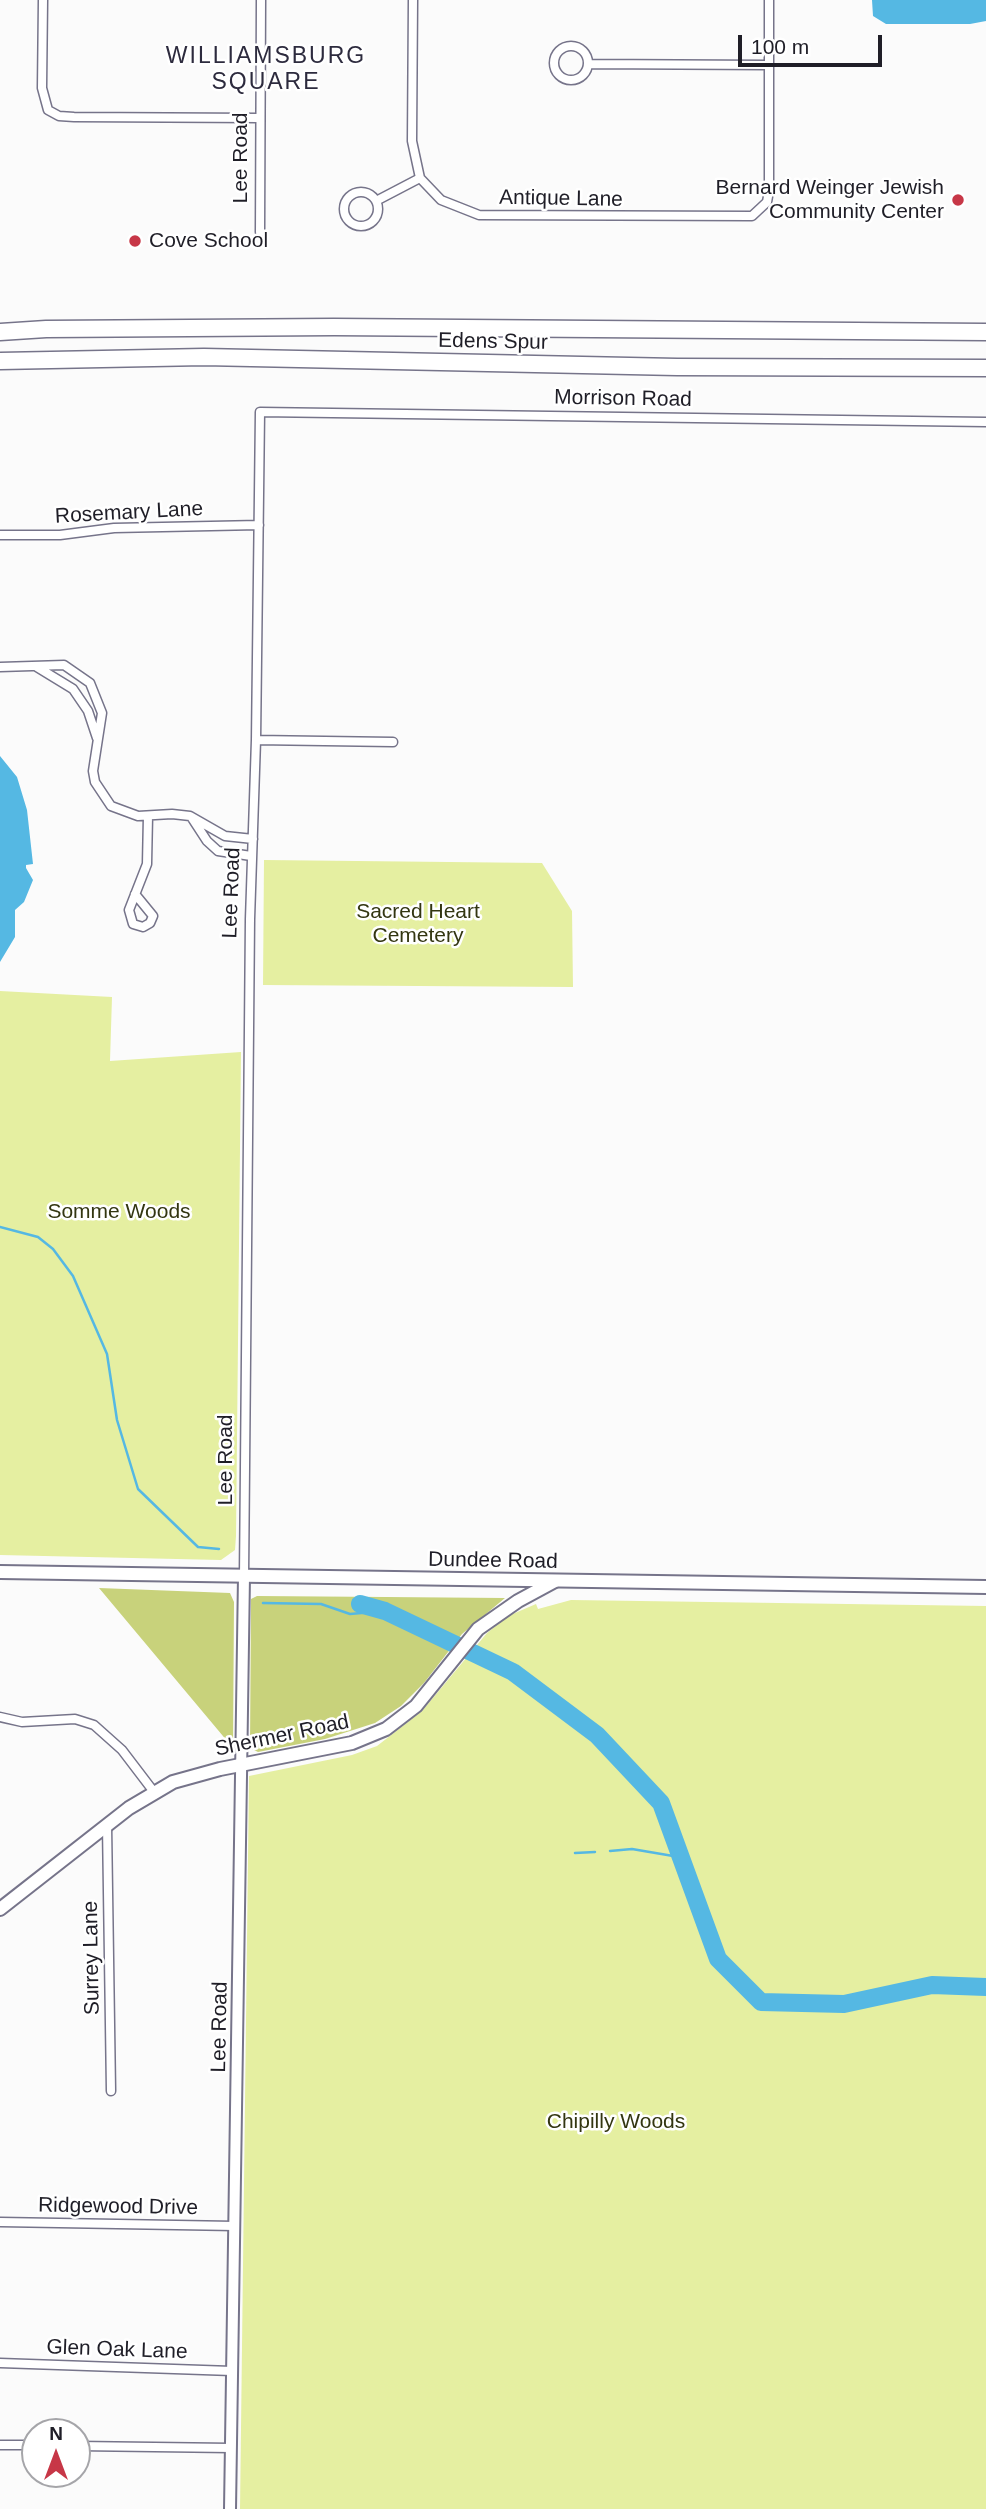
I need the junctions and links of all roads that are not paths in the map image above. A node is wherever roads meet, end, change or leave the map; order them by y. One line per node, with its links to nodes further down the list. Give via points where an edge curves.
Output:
1 (43, 0): 7 (street, via 47,110 74,117)
2 (261, 0): 7 (street, Lee Road)
3 (413, 0): 8 (street, via 412,141)
4 (769, 0): 6 (street)
5 (588, 64): 5 (street, via 581,49 571,46 560,49 553,64 562,78 574,80 584,74); 6 (street)
6 (768, 65): 8 (street, Antique Lane, via 769,191 761,210 741,218 479,215 441,200)
7 (260, 117): 10 (street, Lee Road)
8 (420, 178): 9 (street)
9 (376, 201): 9 (street, via 367,193 351,195 344,204 344,216 357,226 368,225 378,212)
10 (260, 232)
11 (0, 332): 12 (highway, Edens Spur, via 334,327)
12 (986, 332)
13 (0, 361): 14 (highway, Edens Spur, via 204,357)
14 (986, 368)
15 (260, 412): 16 (street, Morrison Road); 17 (street, Lee Road)
16 (986, 422)
17 (259, 525): 18 (street, Rosemary Lane); 22 (street, Lee Road)
18 (0, 535)
19 (0, 667): 20 (street)
20 (37, 667): 21 (street, via 73,689 88,711); 21 (street, via 64,666 90,683 102,713)
21 (97, 739): 24 (street, via 93,771 104,800 128,814)
22 (256, 740): 23 (street); 26 (street, Lee Road)
23 (393, 743)
24 (148, 816): 25 (street); 28 (street, via 149,853)
25 (190, 816): 26 (street, via 225,836); 27 (street, via 212,847 226,854)
26 (253, 839): 27 (street, Lee Road)
27 (251, 856): 30 (street, Lee Road)
28 (135, 894)
29 (0, 1572): 30 (main road, Dundee Road)
30 (244, 1576): 31 (main road, Dundee Road); 34 (street, Lee Road)
31 (555, 1581): 32 (main road, Dundee Road); 34 (main road, Shermer Road, via 478,1629 416,1706 386,1728 352,1743)
32 (986, 1587)
33 (0, 1717): 35 (street, via 22,1723 75,1719 94,1725 122,1750)
34 (243, 1764): 35 (main road, Shermer Road, via 197,1774); 40 (street, Lee Road)
35 (154, 1792): 36 (main road, Shermer Road)
36 (107, 1825): 37 (main road, Shermer Road); 38 (street, Surrey Lane)
37 (0, 1909)
38 (111, 2091)
39 (0, 2222): 40 (street, Ridgewood Drive)
40 (235, 2226): 42 (street, Lee Road)
41 (0, 2363): 42 (street, Glen Oak Lane)
42 (232, 2371): 46 (street, Lee Road)
43 (0, 2445): 44 (street)
44 (21, 2445)
45 (91, 2446): 46 (street)
46 (231, 2448): 47 (street, Lee Road)
47 (230, 2509)

